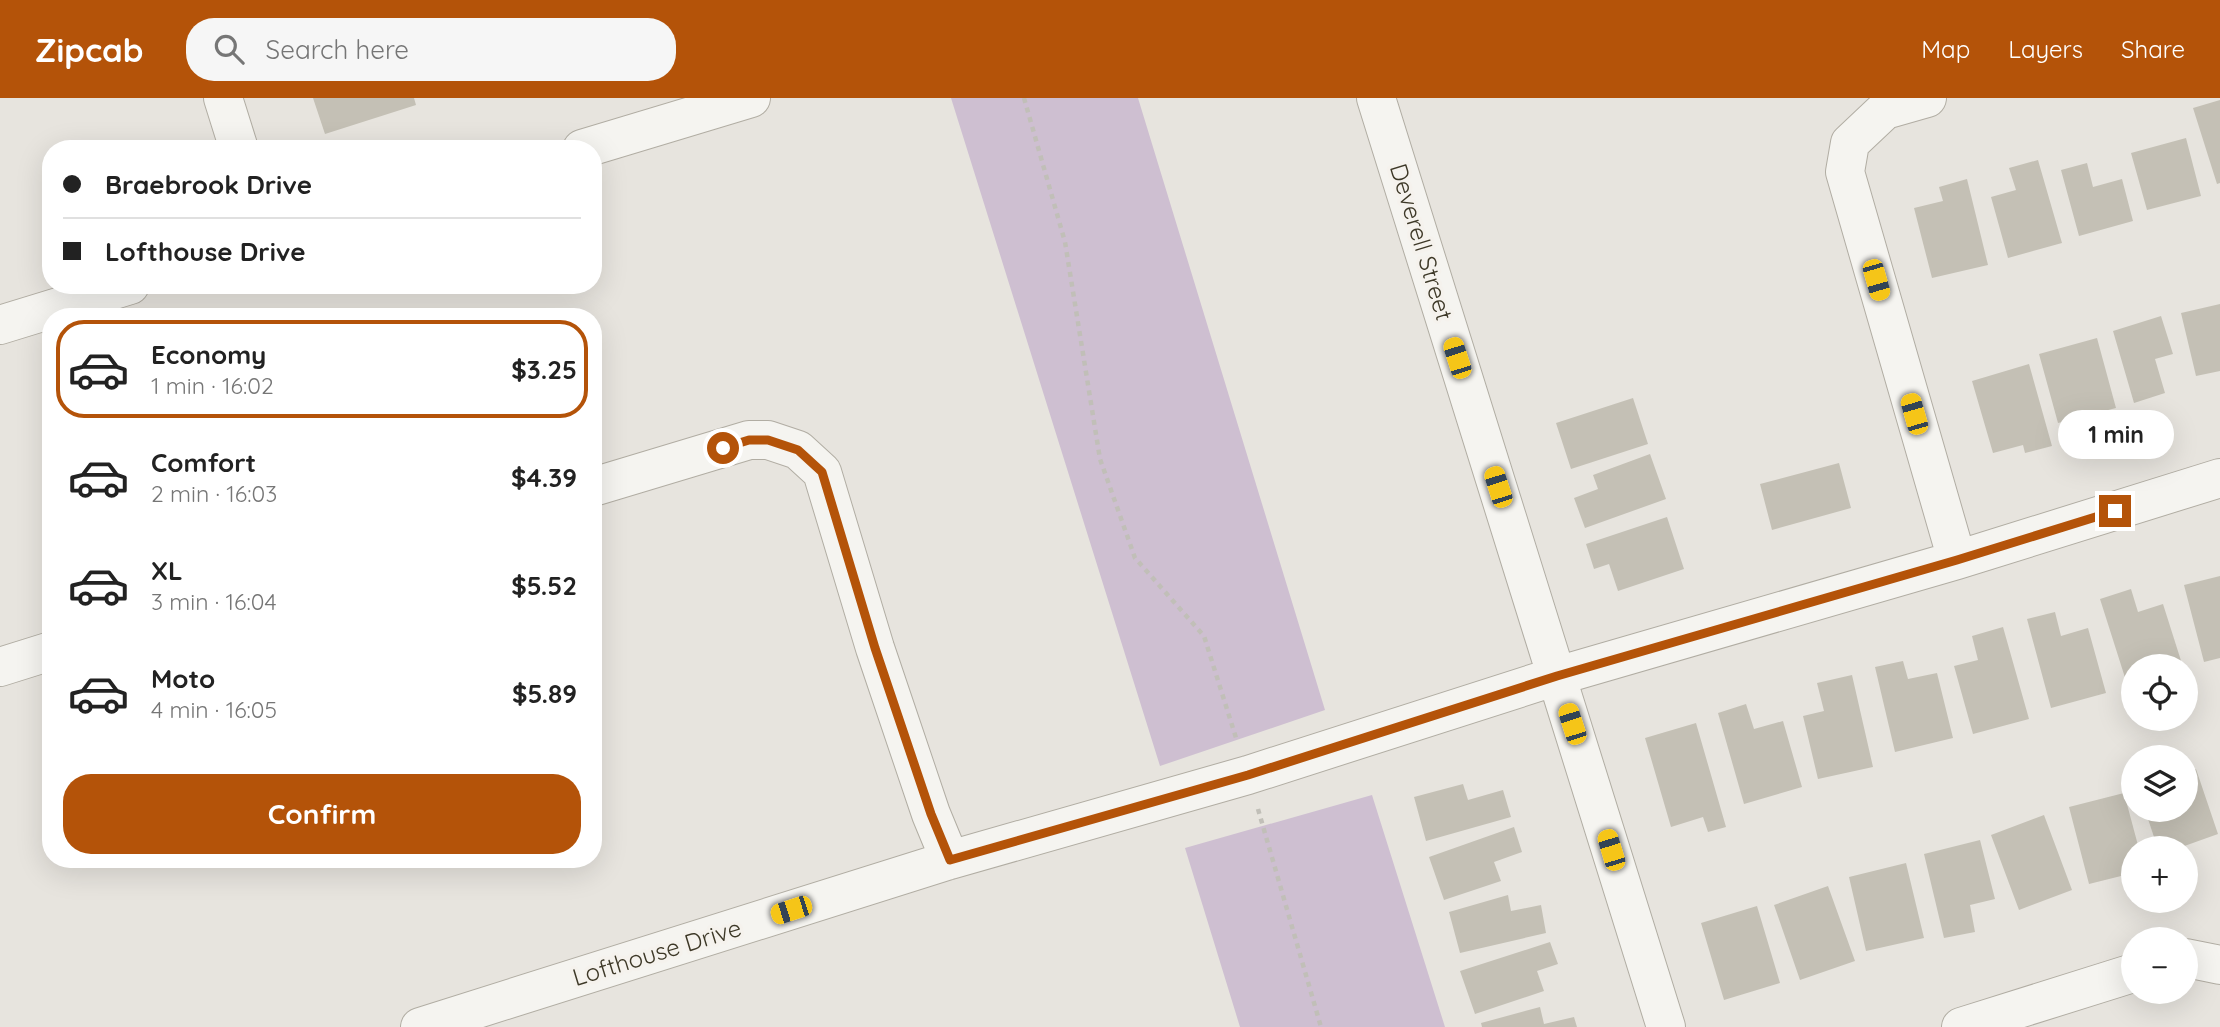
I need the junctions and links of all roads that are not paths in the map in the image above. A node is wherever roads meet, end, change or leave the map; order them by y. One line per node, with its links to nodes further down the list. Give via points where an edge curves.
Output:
1 (223, 98): 5 (street)
2 (751, 98): 6 (street)
3 (1376, 98): 16 (street, Deverell Street)
4 (1927, 98): 13 (street, via 1885,110 1850,143 1845,172)
5 (236, 140)
6 (602, 143)
7 (101, 294): 8 (street)
8 (55, 308)
9 (42, 312): 10 (street)
10 (0, 325)
11 (2220, 478): 13 (street, Lofthouse Drive)
12 (602, 484): 17 (street, via 749,440 768,440 798,450 822,472 875,648)
13 (1957, 560): 16 (street, Lofthouse Drive)
14 (42, 654): 15 (street)
15 (0, 667)
16 (1557, 676): 17 (street, Lofthouse Drive, via 1248,775); 22 (street, Deverell Street)
17 (950, 860): 21 (street, Lofthouse Drive)
18 (2198, 960): 19 (street)
19 (2220, 965)
20 (2121, 977): 23 (street)
21 (421, 1027)
22 (1666, 1027)
23 (1961, 1027)

